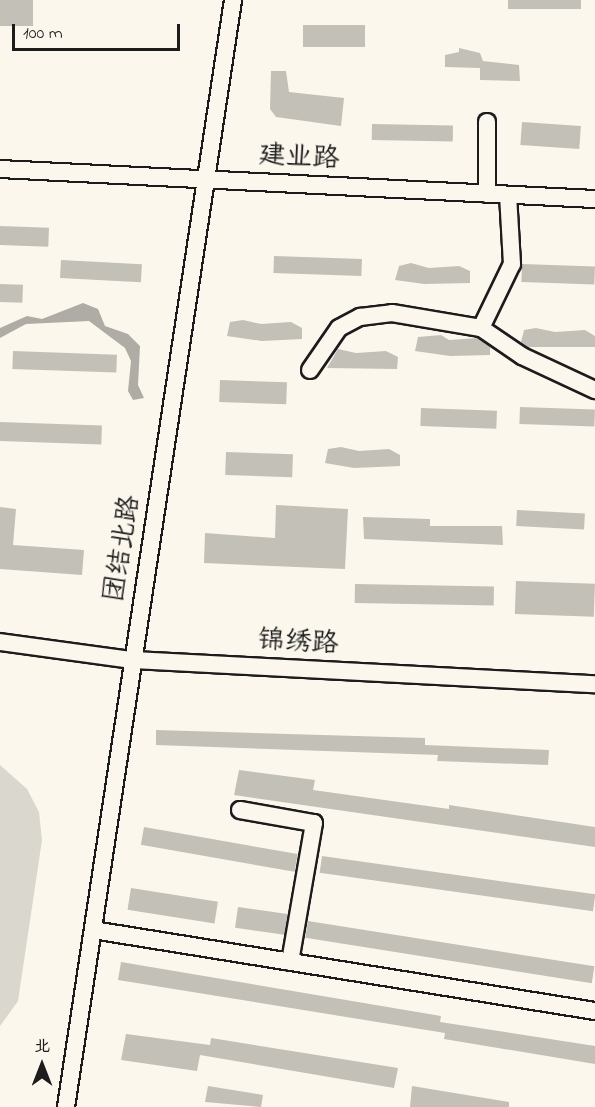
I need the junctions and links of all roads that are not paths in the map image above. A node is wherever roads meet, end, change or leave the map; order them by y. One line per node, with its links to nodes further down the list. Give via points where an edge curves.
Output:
1 (233, 0): 4 (street, 团结北路)
2 (487, 122): 5 (street)
3 (0, 169): 4 (street, 建业路)
4 (207, 179): 5 (street, 建业路); 12 (street, 团结北路)
5 (487, 194): 6 (street, 建业路)
6 (508, 195): 7 (street, 建业路); 8 (street, via 512,264)
7 (595, 199)
8 (481, 327): 9 (street, via 392,313 360,317 339,328); 10 (street, via 522,356)
9 (310, 370)
10 (595, 390)
11 (0, 642): 12 (street, 锦绣路)
12 (132, 660): 13 (street, 锦绣路); 15 (street, 团结北路)
13 (595, 684)
14 (240, 810): 16 (street, via 314,823)
15 (93, 930): 16 (street); 18 (street, 团结北路)
16 (290, 962): 17 (street)
17 (595, 1011)
18 (66, 1107)

